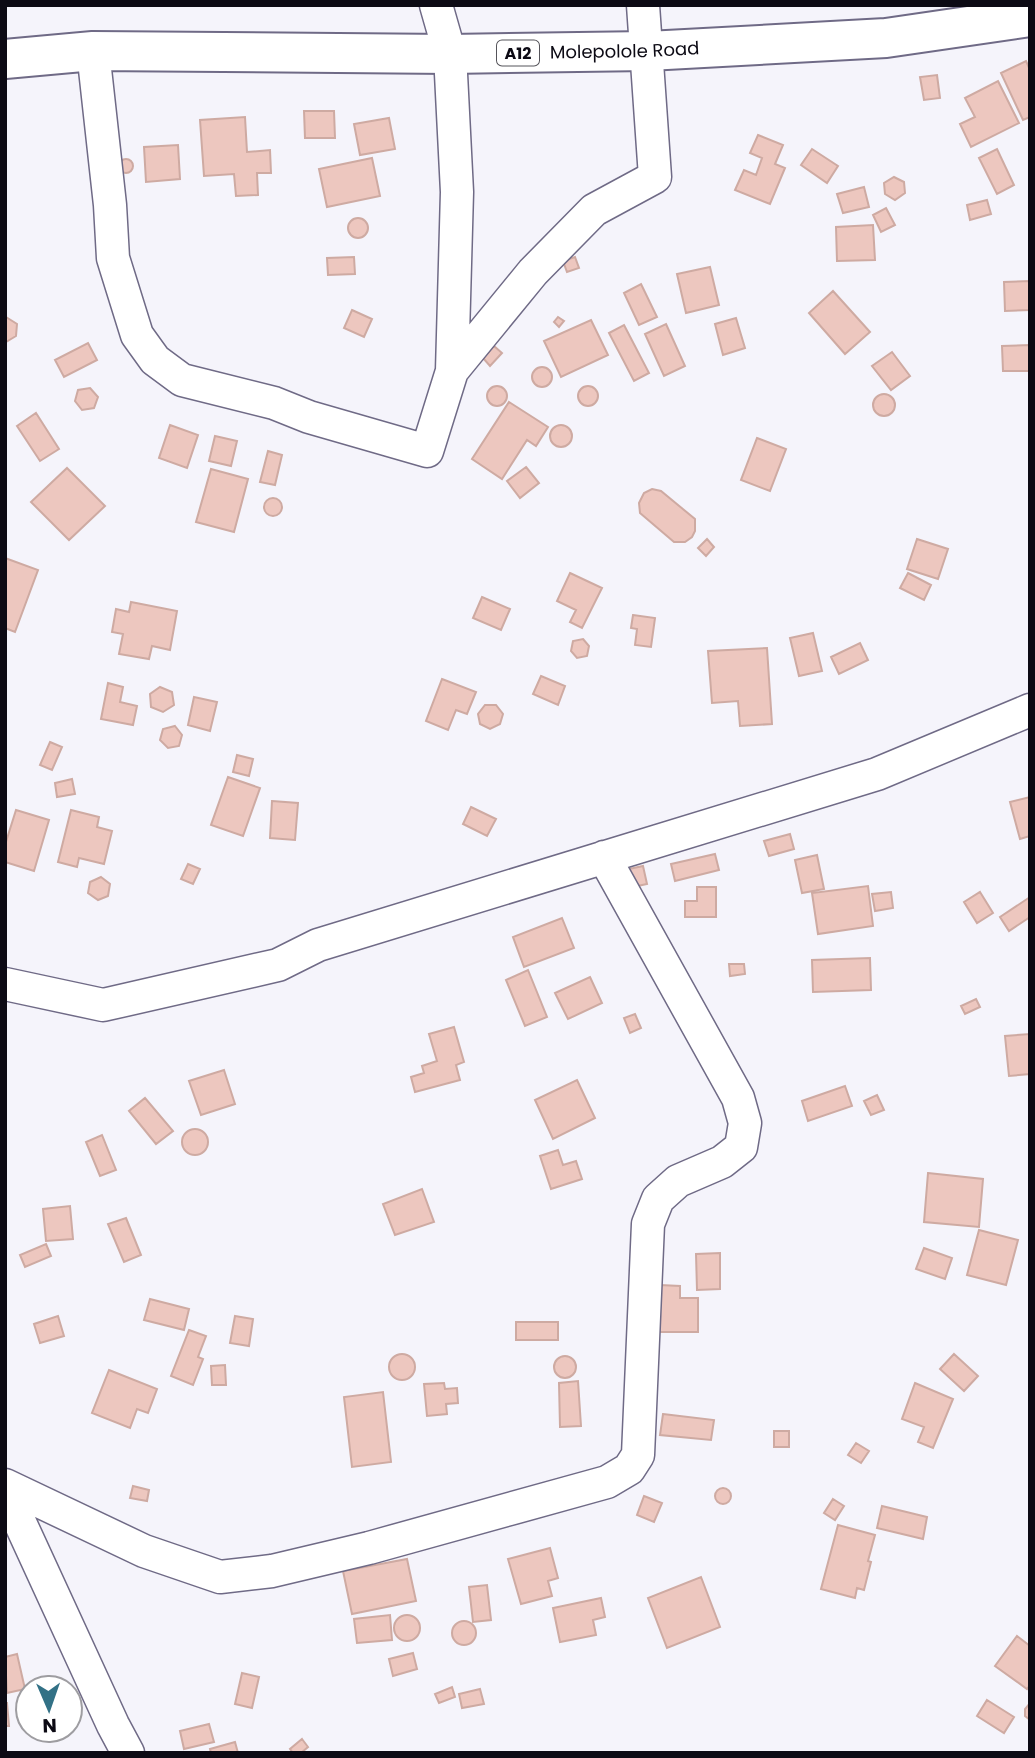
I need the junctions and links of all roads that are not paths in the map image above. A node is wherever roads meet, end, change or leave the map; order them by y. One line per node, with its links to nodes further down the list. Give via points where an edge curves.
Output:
1 (436, 5): 6 (street)
2 (643, 5): 5 (street)
3 (1030, 17): 5 (main road, Molepolole Road / A12, via 886,38)
4 (93, 51): 6 (main road, Molepolole Road / A12); 7 (main road, Molepolole Road / A12); 8 (street, via 113,258 137,335 155,360 182,380 274,403 427,451)
5 (648, 51): 6 (main road, Molepolole Road / A12); 8 (street, via 655,177 594,210 533,272)
6 (450, 54): 8 (street, via 457,192)
7 (5, 59)
8 (452, 371)
9 (1030, 710): 10 (street, via 877,774)
10 (604, 857): 11 (street, via 318,945 278,965 103,1005); 12 (street, via 738,1098 745,1123 741,1147 722,1162 678,1181 658,1199 649,1224 638,1455 629,1469 607,1482 369,1548 272,1571 220,1577 144,1551)
11 (12, 992)
12 (5, 1488): 13 (street)
13 (128, 1753)

